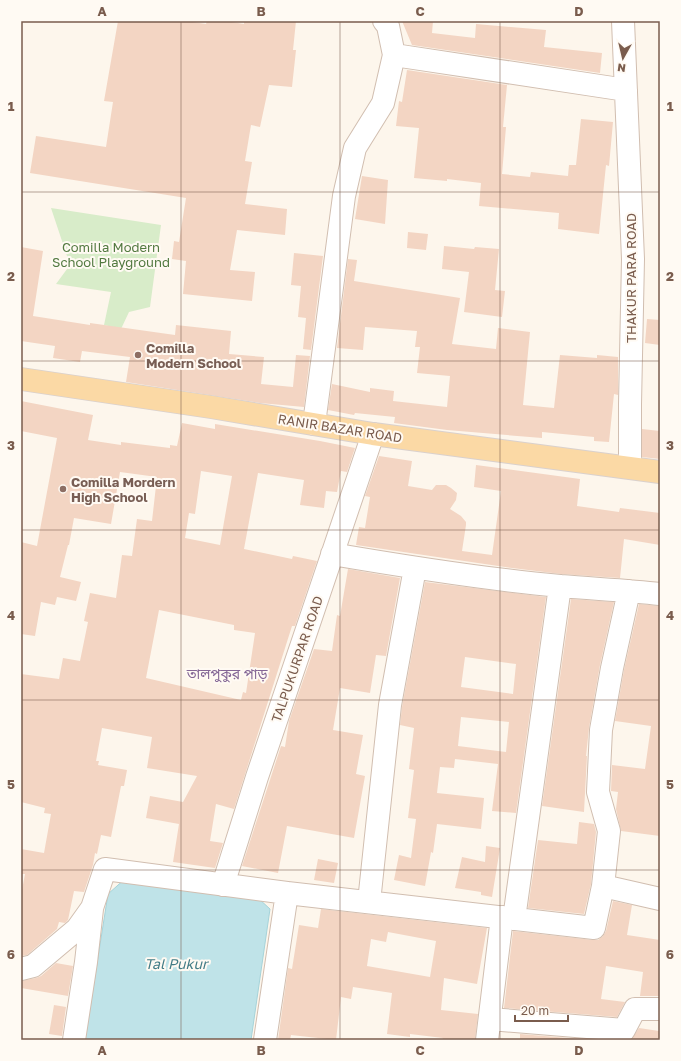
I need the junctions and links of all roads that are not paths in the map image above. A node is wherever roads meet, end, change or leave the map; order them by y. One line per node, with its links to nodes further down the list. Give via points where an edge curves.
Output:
1 (384, 21): 3 (street, via 388,26)
2 (623, 21): 4 (street, THAKUR PARA ROAD)
3 (394, 55): 4 (street); 6 (street, via 383,103 355,148 344,196)
4 (626, 90): 8 (street, THAKUR PARA ROAD, via 633,259)
5 (21, 379): 6 (main road, RANIR BAZAR ROAD)
6 (314, 424): 7 (main road, RANIR BAZAR ROAD)
7 (373, 434): 8 (main road, RANIR BAZAR ROAD); 10 (street, TALPUKURPAR ROAD)
8 (630, 467): 9 (main road, RANIR BAZAR ROAD)
9 (660, 472)
10 (332, 554): 11 (street); 15 (street, TALPUKURPAR ROAD)
11 (414, 568): 12 (street); 19 (street, via 390,705)
12 (560, 586): 13 (street); 21 (street)
13 (629, 591): 14 (street); 16 (street, via 601,730 598,792 609,832)
14 (660, 594)
15 (223, 884): 17 (street); 20 (street, via 105,870)
16 (603, 886): 18 (street); 21 (street, via 594,928)
17 (286, 893): 19 (street); 27 (street)
18 (660, 899)
19 (369, 902): 21 (street)
20 (92, 908): 22 (street, via 77,929 33,966); 26 (street)
21 (508, 918): 24 (street)
22 (21, 969)
23 (660, 1009): 25 (street, via 635,1009)
24 (488, 1030): 25 (street)
25 (623, 1035)
26 (74, 1040)
27 (265, 1040)

